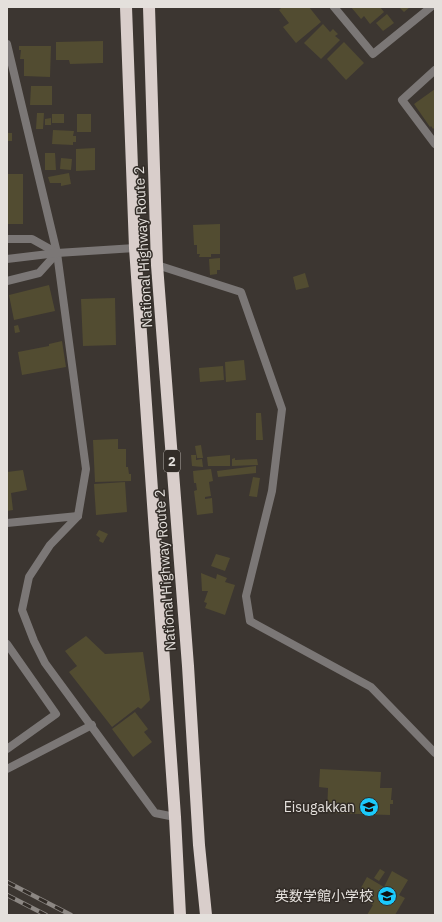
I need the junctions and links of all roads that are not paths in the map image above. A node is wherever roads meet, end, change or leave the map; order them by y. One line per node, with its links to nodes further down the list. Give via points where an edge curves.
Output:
1 (126, 7): 9 (highway, National Highway Route 2 / 2)
2 (150, 7): 12 (highway, National Highway Route 2 / 2)
3 (334, 7): 4 (street, via 373,54)
4 (430, 7)
5 (7, 44): 10 (street)
6 (435, 70): 7 (street, via 402,100)
7 (435, 144)
8 (7, 239): 10 (street, via 32,238)
9 (135, 248): 10 (street); 21 (highway, National Highway Route 2 / 2)
10 (57, 253): 11 (street); 13 (street, via 39,273); 14 (street, via 86,470)
11 (7, 259)
12 (157, 265): 19 (street, via 241,292 282,409 272,492 246,596 250,621 371,687); 23 (highway, National Highway Route 2 / 2)
13 (7, 280)
14 (78, 516): 15 (street); 17 (street, via 50,545 29,577 22,610 45,663)
15 (7, 523)
16 (7, 644): 18 (street, via 56,714)
17 (92, 725): 20 (street); 21 (street, via 155,812)
18 (7, 750)
19 (435, 753)
20 (7, 769)
21 (175, 817): 22 (highway, National Highway Route 2 / 2)
22 (180, 915)
23 (206, 915)

